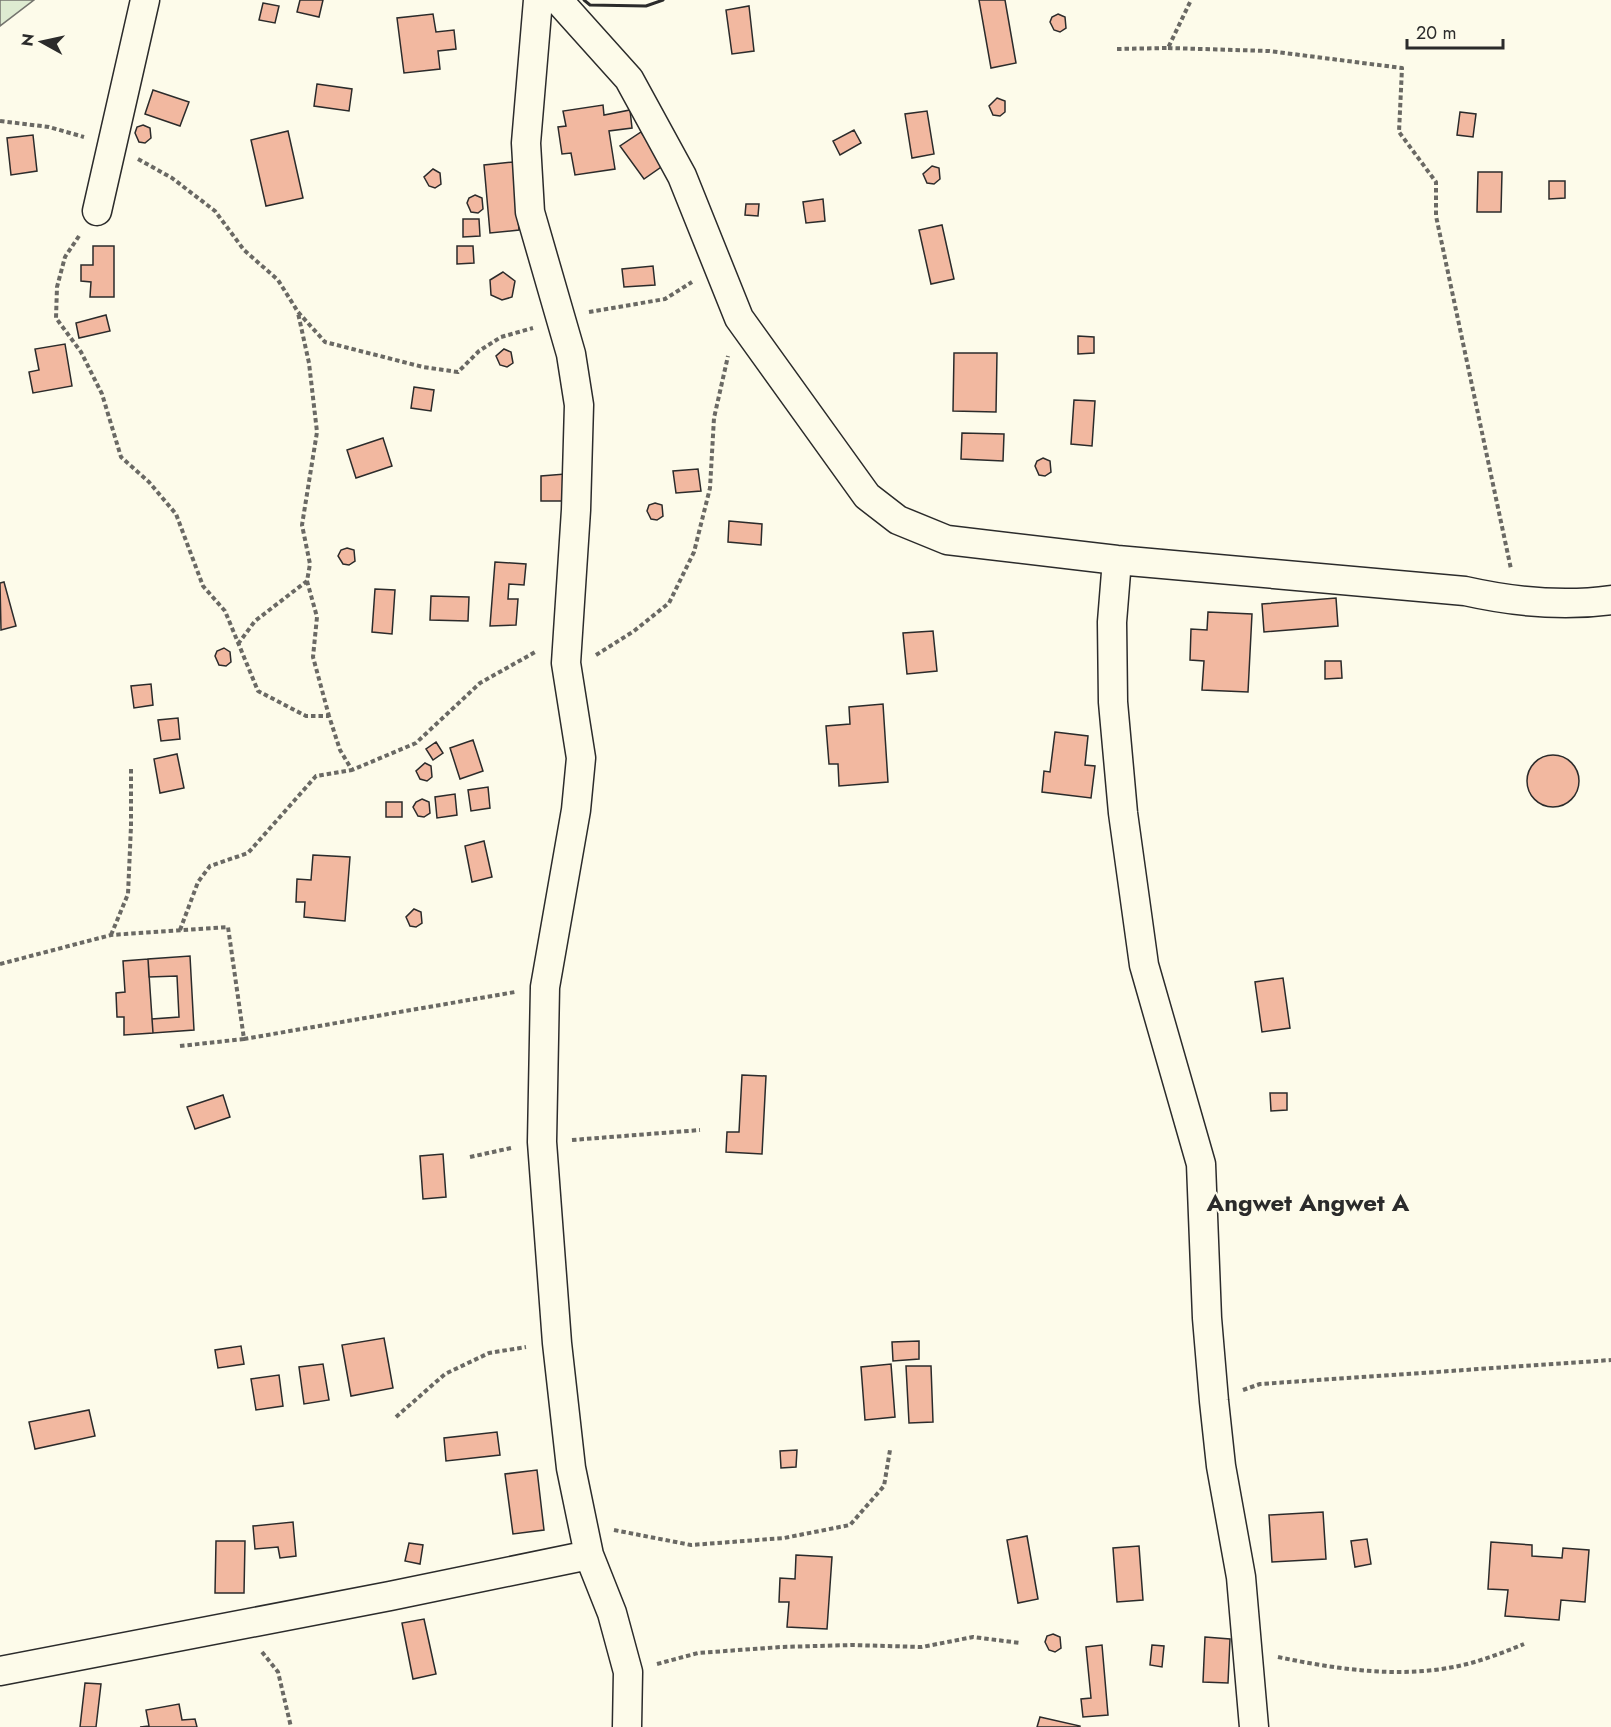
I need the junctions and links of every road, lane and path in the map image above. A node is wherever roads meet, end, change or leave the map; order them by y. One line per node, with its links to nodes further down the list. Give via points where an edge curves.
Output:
1 (145, 0): 8 (street)
2 (538, 0): 12 (street, via 526,154 530,212)
3 (558, 0): 10 (street, via 629,79 682,176)
4 (1191, 0): 5 (path)
5 (1168, 48): 6 (path); 17 (path, via 1269,51 1402,69 1399,132 1436,182 1436,216)
6 (1117, 49)
7 (0, 120): 8 (path, via 49,127)
8 (112, 146): 9 (street); 11 (path, via 172,178 215,211 244,250 278,280)
9 (97, 211): 19 (path, via 65,257 57,287 56,318 81,352 102,394 121,457 176,514 203,586 225,611)
10 (716, 266): 12 (path, via 664,299); 13 (street)
11 (298, 312): 12 (path, via 325,342 458,372 479,351 501,337); 15 (path, via 309,363 316,432 302,525 310,564)
12 (559, 315): 18 (street, via 571,354 579,405)
13 (739, 318): 14 (street, via 867,496 898,520 947,540); 20 (path, via 714,418 710,488 694,552 669,603 596,655)
14 (1117, 560): 17 (street, via 1465,591); 35 (street, via 1112,622 1113,702 1123,813 1144,965 1201,1164 1206,1318)
15 (307, 581): 19 (path, via 255,621); 21 (path, via 317,617 314,657)
16 (1611, 600): 17 (street, via 1582,604)
17 (1518, 602)
18 (568, 631): 20 (street); 23 (path, via 480,683 416,742)
19 (238, 644): 21 (path, via 258,691 306,716)
20 (566, 663): 27 (street, via 581,758 576,810)
21 (329, 716): 23 (path, via 340,750)
22 (131, 766): 25 (path, via 128,894)
23 (352, 770): 24 (path, via 316,776 248,853 210,866 198,882)
24 (180, 930): 25 (path); 28 (path, via 228,927)
25 (111, 935): 26 (path)
26 (0, 964)
27 (545, 987): 28 (path); 31 (street)
28 (244, 1040): 29 (path)
29 (180, 1046)
30 (700, 1130): 31 (path)
31 (542, 1142): 32 (path); 33 (street)
32 (470, 1157)
33 (557, 1343): 36 (path, via 489,1353 445,1374); 38 (street)
34 (1611, 1359): 35 (path, via 1260,1384)
35 (1214, 1401): 43 (street, via 1241,1577)
36 (396, 1417)
37 (890, 1450): 38 (path, via 884,1486 850,1525 784,1538 691,1545)
38 (581, 1523): 39 (street)
39 (589, 1555): 40 (street); 45 (street, via 612,1613)
40 (239, 1624): 44 (street); 46 (path, via 278,1672)
41 (1020, 1643): 45 (path, via 973,1637 922,1647 852,1645 698,1653)
42 (1524, 1644): 43 (path, via 1471,1663 1418,1672 1335,1669)
43 (1247, 1651): 48 (street)
44 (0, 1671)
45 (628, 1672): 47 (street)
46 (291, 1727)
47 (627, 1727)
48 (1254, 1727)

